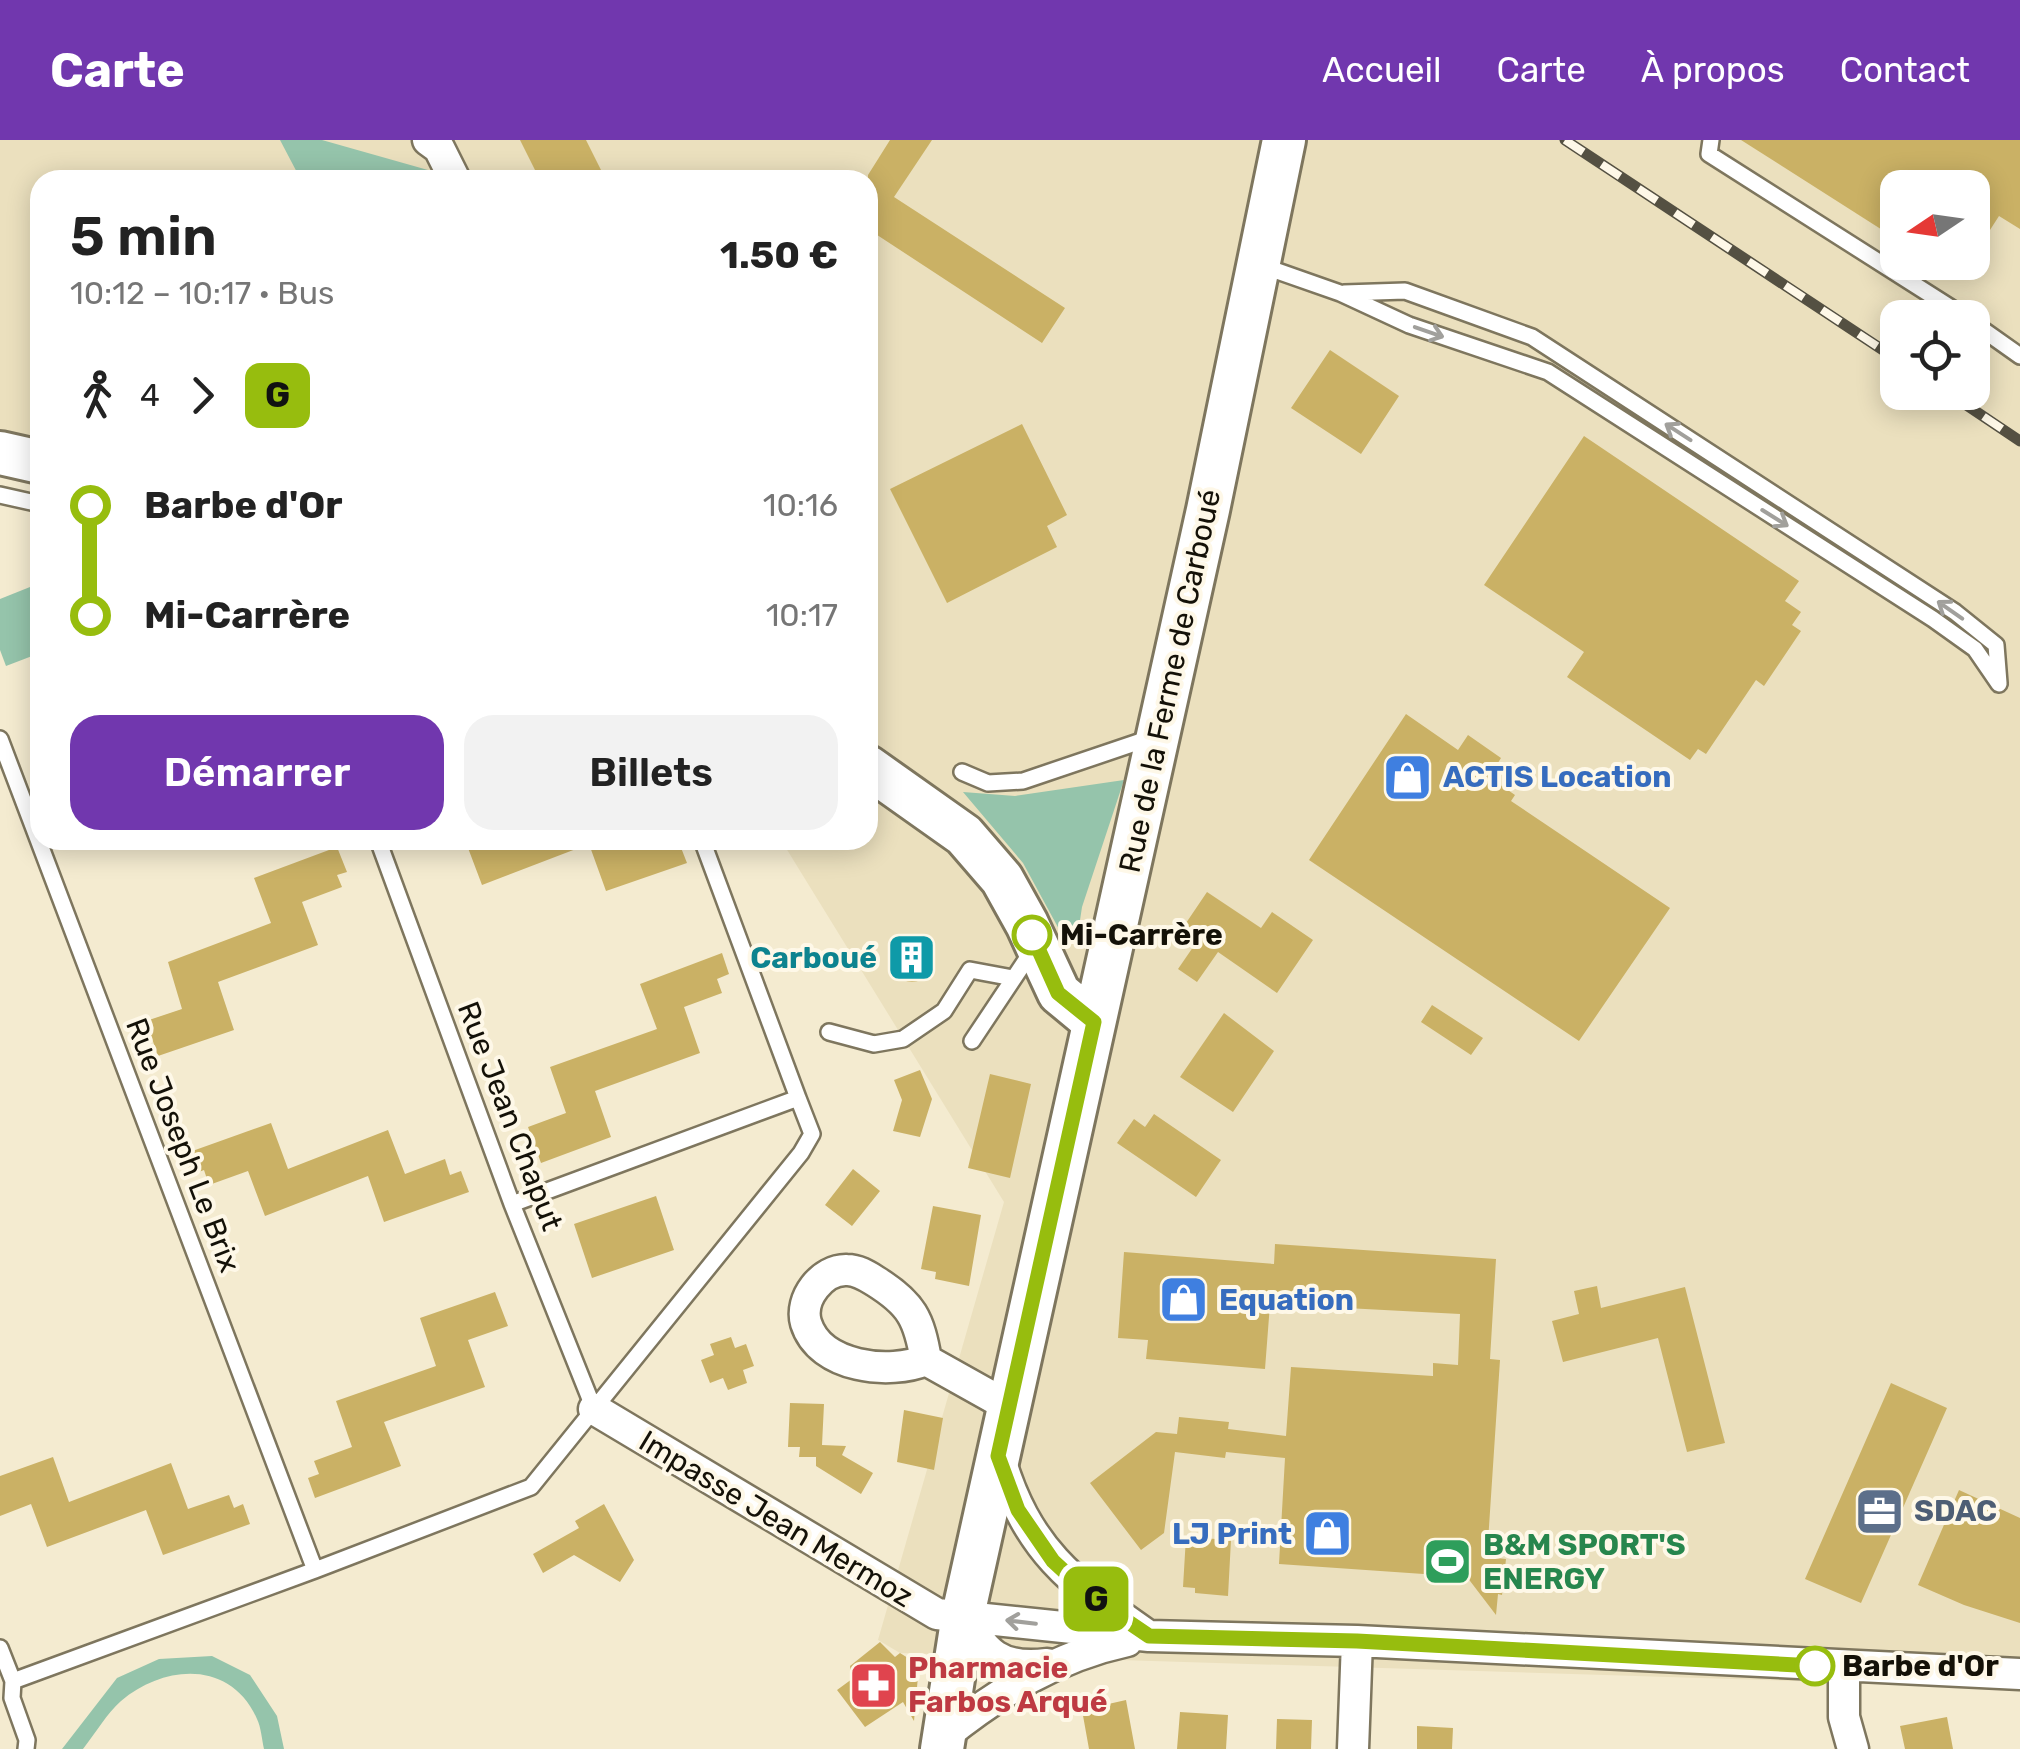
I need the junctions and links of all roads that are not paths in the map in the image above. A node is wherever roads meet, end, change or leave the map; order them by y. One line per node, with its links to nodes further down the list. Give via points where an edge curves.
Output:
1 (428, 140): 4 (street)
2 (1284, 140): 5 (street, Rue de la Ferme de Carboué)
3 (1712, 140): 7 (lane, via 1709,154)
4 (450, 170)
5 (1258, 265): 6 (lane); 14 (street, Rue de la Ferme de Carboué)
6 (1340, 293): 6 (lane, one-way to 6, via 1408,326 1548,372 1933,619 1975,649 2000,684 1996,644 1954,612 1532,337 1405,291)
7 (1939, 300)
8 (1990, 334): 9 (lane)
9 (2020, 356)
10 (0, 453): 11 (street)
11 (30, 460)
12 (0, 495): 13 (lane)
13 (30, 502)
14 (1158, 735): 16 (lane, via 1023,781 988,783); 23 (street, Rue de la Ferme de Carboué)
15 (0, 739): 18 (lane, Rue Joseph Le Brix)
16 (962, 772)
17 (878, 774): 22 (street, via 964,835 1002,879)
18 (30, 818)
19 (42, 850): 33 (lane, Rue Joseph Le Brix)
20 (382, 850): 28 (lane, Rue Jean Chaput)
21 (706, 850): 27 (lane)
22 (1029, 957): 23 (street); 24 (street); 25 (lane, via 970,970 944,1011 903,1039 874,1044); 26 (lane)
23 (1105, 974): 24 (street, Rue de la Ferme de Carboué)
24 (1094, 1022): 30 (street, Rue de la Ferme de Carboué)
25 (829, 1032)
26 (972, 1042)
27 (798, 1098): 28 (lane); 31 (lane, via 812,1134 800,1153)
28 (512, 1204): 31 (lane, Rue Jean Chaput)
29 (926, 1360): 30 (street)
30 (1010, 1407): 32 (street, Rue de la Ferme de Carboué)
31 (594, 1409): 33 (lane, via 531,1487); 34 (street, Impasse Jean Mermoz, via 926,1610)
32 (998, 1456): 34 (street, Rue de la Ferme de Carboué); 35 (street, via 1018,1510 1053,1561)
33 (315, 1570): 41 (lane)
34 (963, 1615): 35 (street, Impasse Jean Mermoz, one-way to 34); 38 (street, via 981,1648 1002,1662); 42 (street, Rue de la Ferme de Carboué)
35 (1149, 1636): 36 (street); 38 (street)
36 (1357, 1641): 39 (street); 44 (street)
37 (0, 1648): 41 (lane)
38 (1064, 1662): 42 (street, via 1017,1682)
39 (1844, 1668): 40 (street); 45 (street, via 1844,1717)
40 (2020, 1674)
41 (13, 1681): 43 (lane)
42 (943, 1742)
43 (26, 1749)
44 (1353, 1749)
45 (1853, 1749)

